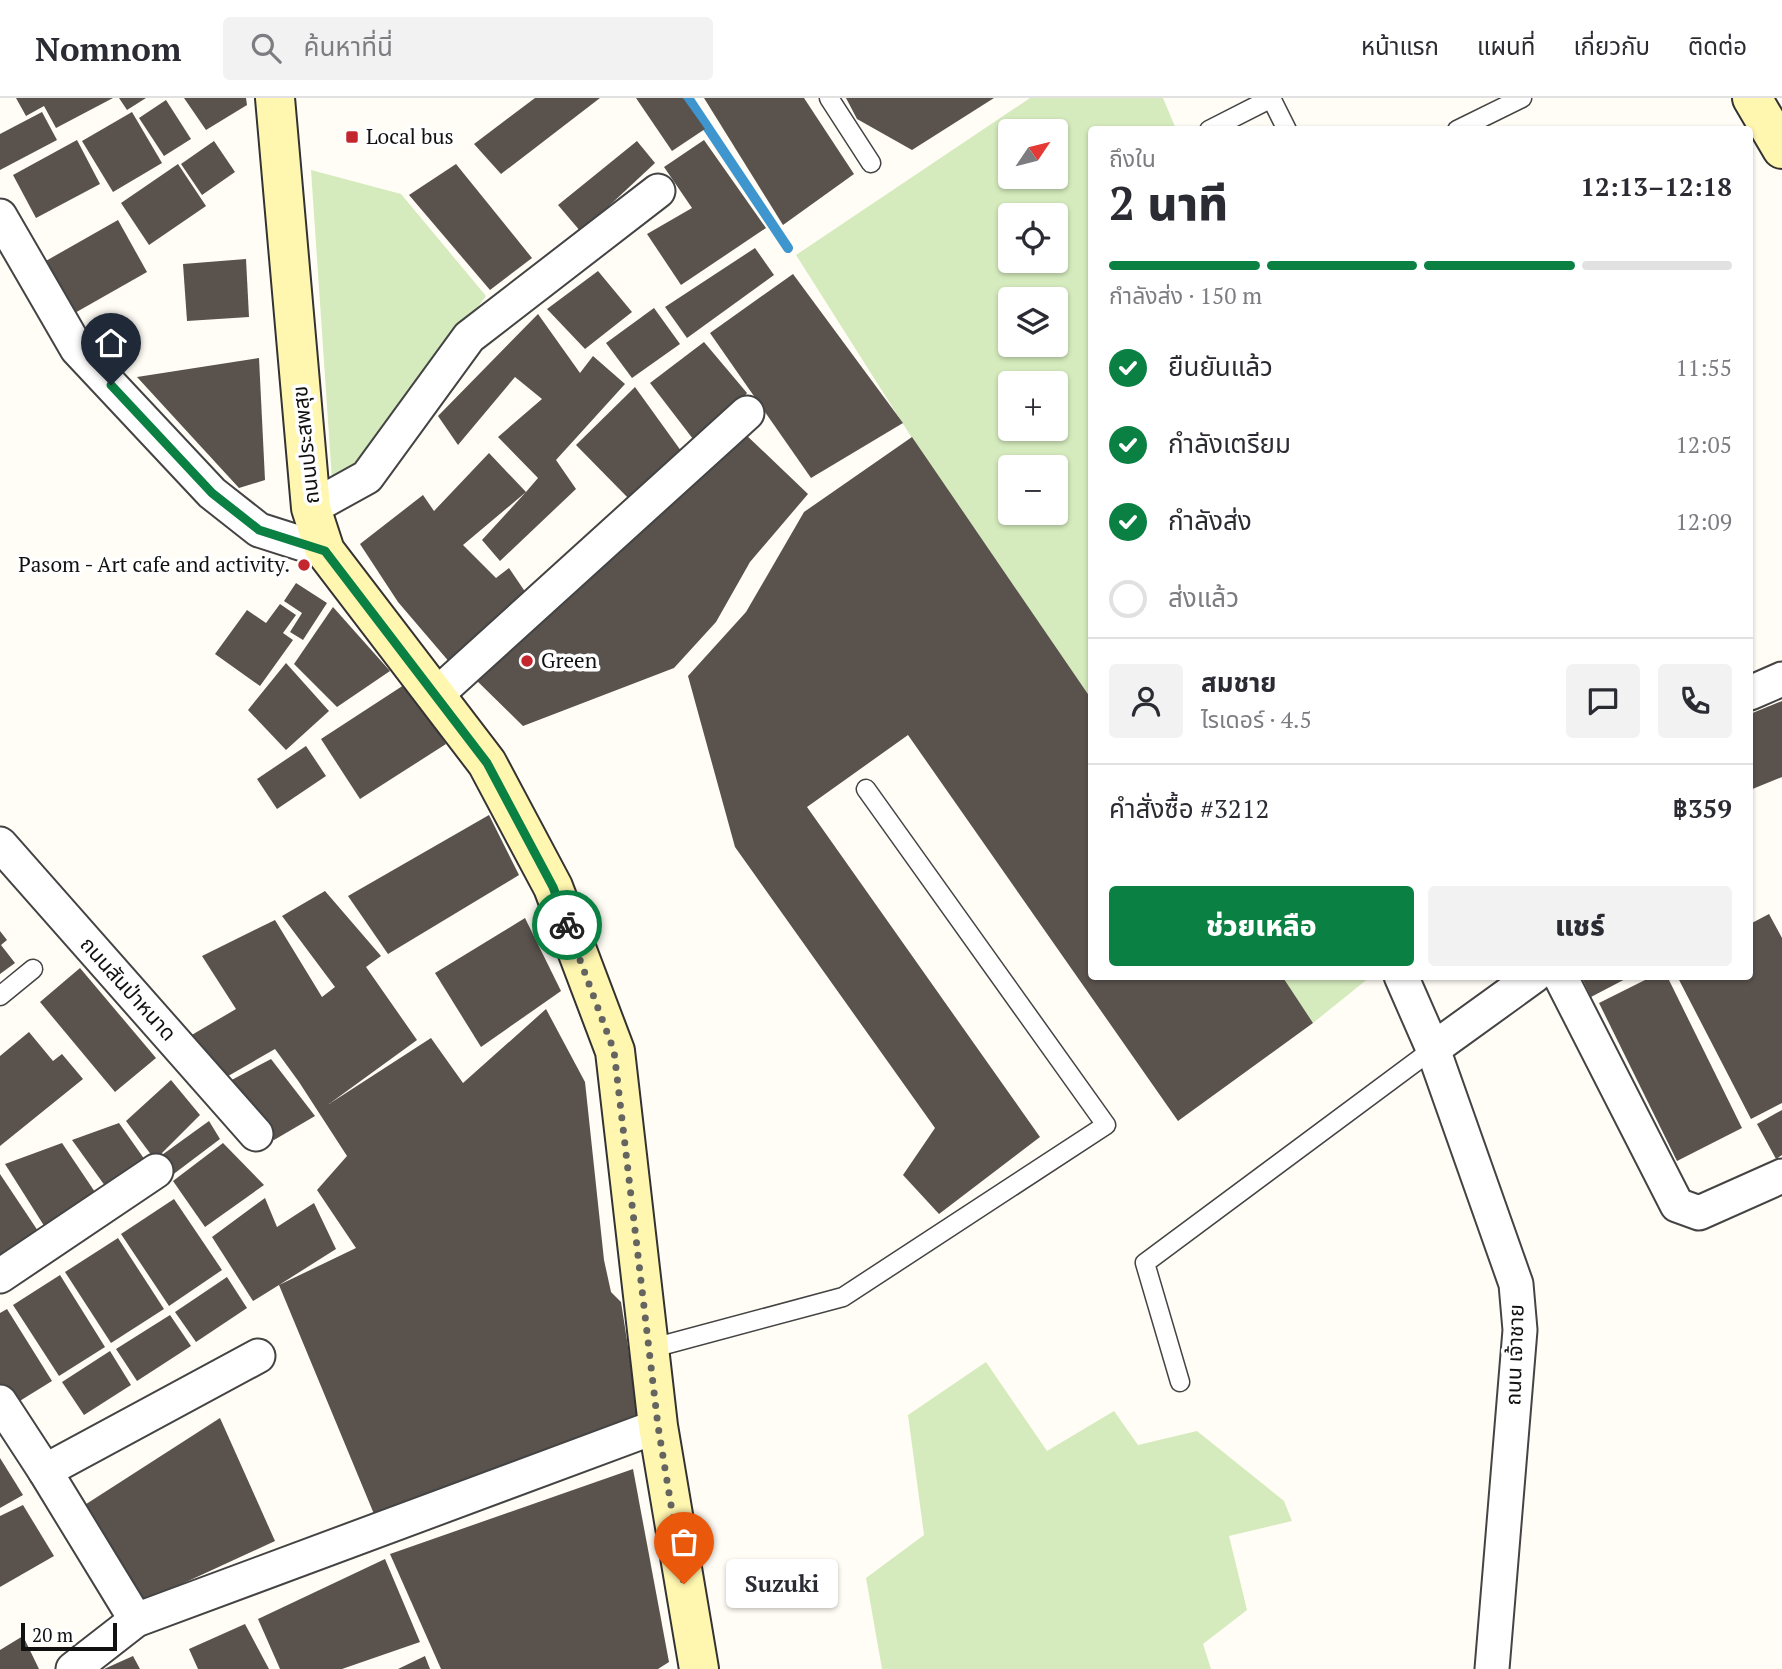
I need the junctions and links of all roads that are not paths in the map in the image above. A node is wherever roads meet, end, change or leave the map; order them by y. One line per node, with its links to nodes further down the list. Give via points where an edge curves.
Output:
1 (275, 98): 14 (street, ถนนประสพสุข)
2 (829, 98): 10 (lane)
3 (1271, 98): 6 (lane); 7 (lane)
4 (1522, 98): 8 (lane)
5 (1752, 98): 9 (street)
6 (1217, 126)
7 (1285, 126)
8 (1465, 126)
9 (1782, 149)
10 (870, 163)
11 (658, 191): 14 (street, via 469,337 367,477)
12 (0, 216): 15 (street, via 77,349 212,493 259,530)
13 (747, 413): 18 (street)
14 (311, 508): 15 (street, ถนนประสพสุข)
15 (325, 551): 18 (street, ถนนประสพสุข)
16 (1782, 679): 17 (street)
17 (1753, 692)
18 (435, 695): 31 (street, ถนนประสพสุข, via 487,763 553,887 614,1051)
19 (866, 789): 31 (lane, via 1107,1125 843,1297)
20 (0, 844): 27 (street, ถนนสันป่าหนาด)
21 (33, 969): 25 (lane)
22 (1403, 980): 26 (street, ถนน เจ้าชาย)
23 (1528, 980): 26 (street)
24 (1562, 980): 29 (street, via 1677,1205 1699,1213)
25 (0, 996)
26 (1433, 1049): 33 (lane, via 1145,1264); 40 (street, ถนน เจ้าชาย, via 1516,1284 1520,1330)
27 (256, 1133)
28 (156, 1171): 30 (street)
29 (1782, 1176)
30 (0, 1276)
31 (649, 1349): 35 (street, ถนนประสพสุข)
32 (258, 1356): 36 (street)
33 (1180, 1382)
34 (0, 1402): 36 (street)
35 (658, 1426): 37 (street); 38 (street, ถนนประสพสุข)
36 (45, 1471): 37 (street)
37 (136, 1620): 39 (street)
38 (694, 1667)
39 (73, 1669)
40 (1492, 1669)

